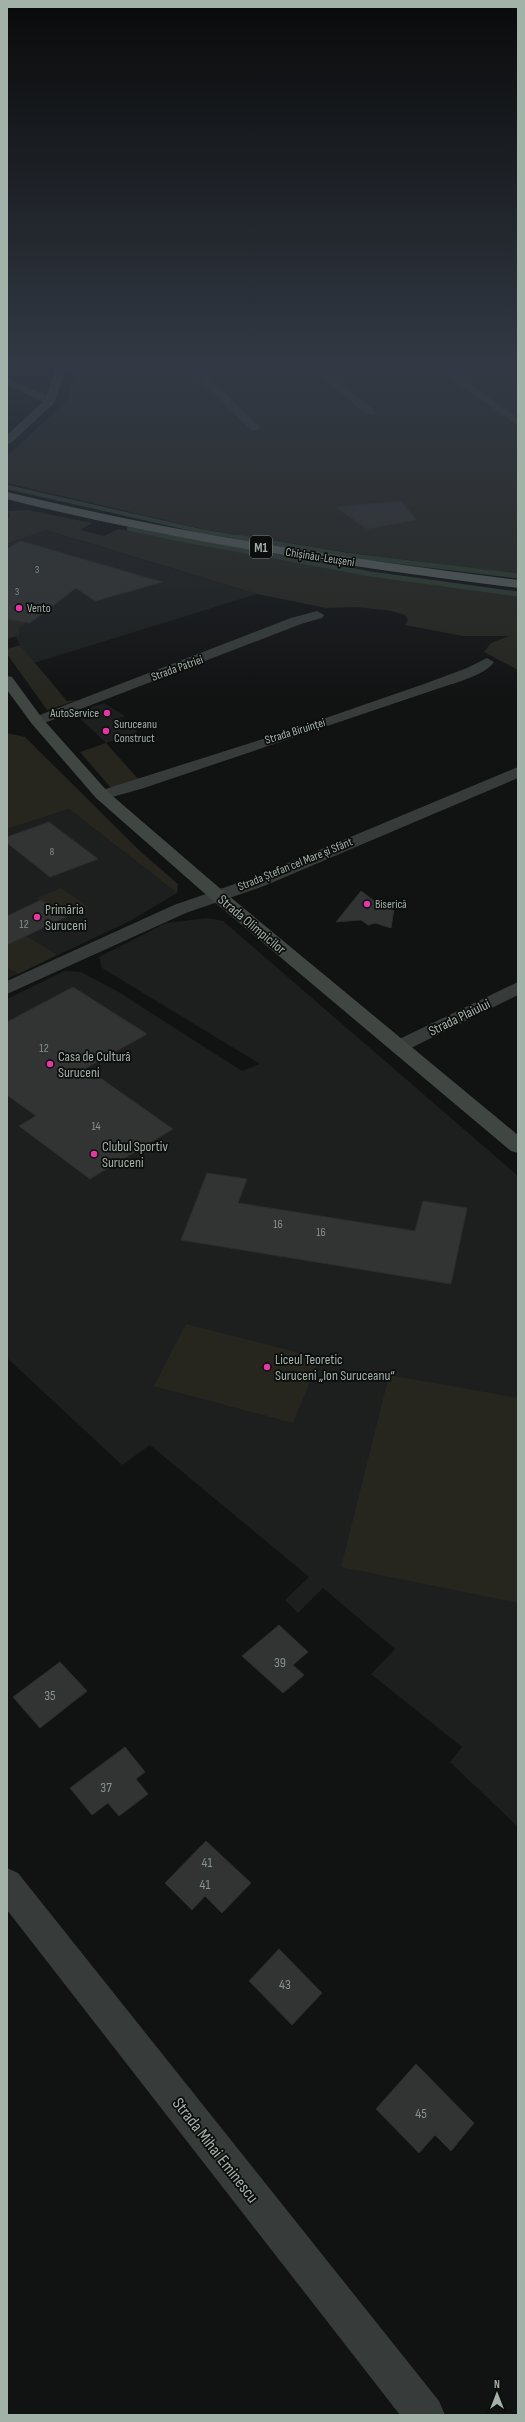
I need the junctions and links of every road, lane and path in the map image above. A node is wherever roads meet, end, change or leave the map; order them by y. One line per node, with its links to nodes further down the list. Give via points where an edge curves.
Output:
1 (7, 495): 2 (highway, Chișinău-Leușeni / M1, via 265,548 398,569)
2 (518, 584)
3 (317, 615): 6 (street, Strada Patriei)
4 (487, 662): 8 (street, Strada Biruinței, via 472,671 429,687)
5 (7, 680): 6 (main road, Strada Olimpicilor)
6 (37, 721): 8 (main road, Strada Olimpicilor)
7 (518, 772): 9 (street, Strada Ștefan cel Mare și Sfânt, via 258,882)
8 (102, 796): 9 (main road, Strada Olimpicilor)
9 (217, 895): 10 (street, Strada Ștefan cel Mare și Sfânt, via 173,911); 12 (main road, Strada Olimpicilor)
10 (7, 988)
11 (518, 988): 12 (street, Strada Plaiului)
12 (400, 1046): 13 (main road, Strada Olimpicilor)
13 (518, 1146)
14 (7, 1884): 15 (street, Strada Mihai Eminescu)
15 (425, 2415)

